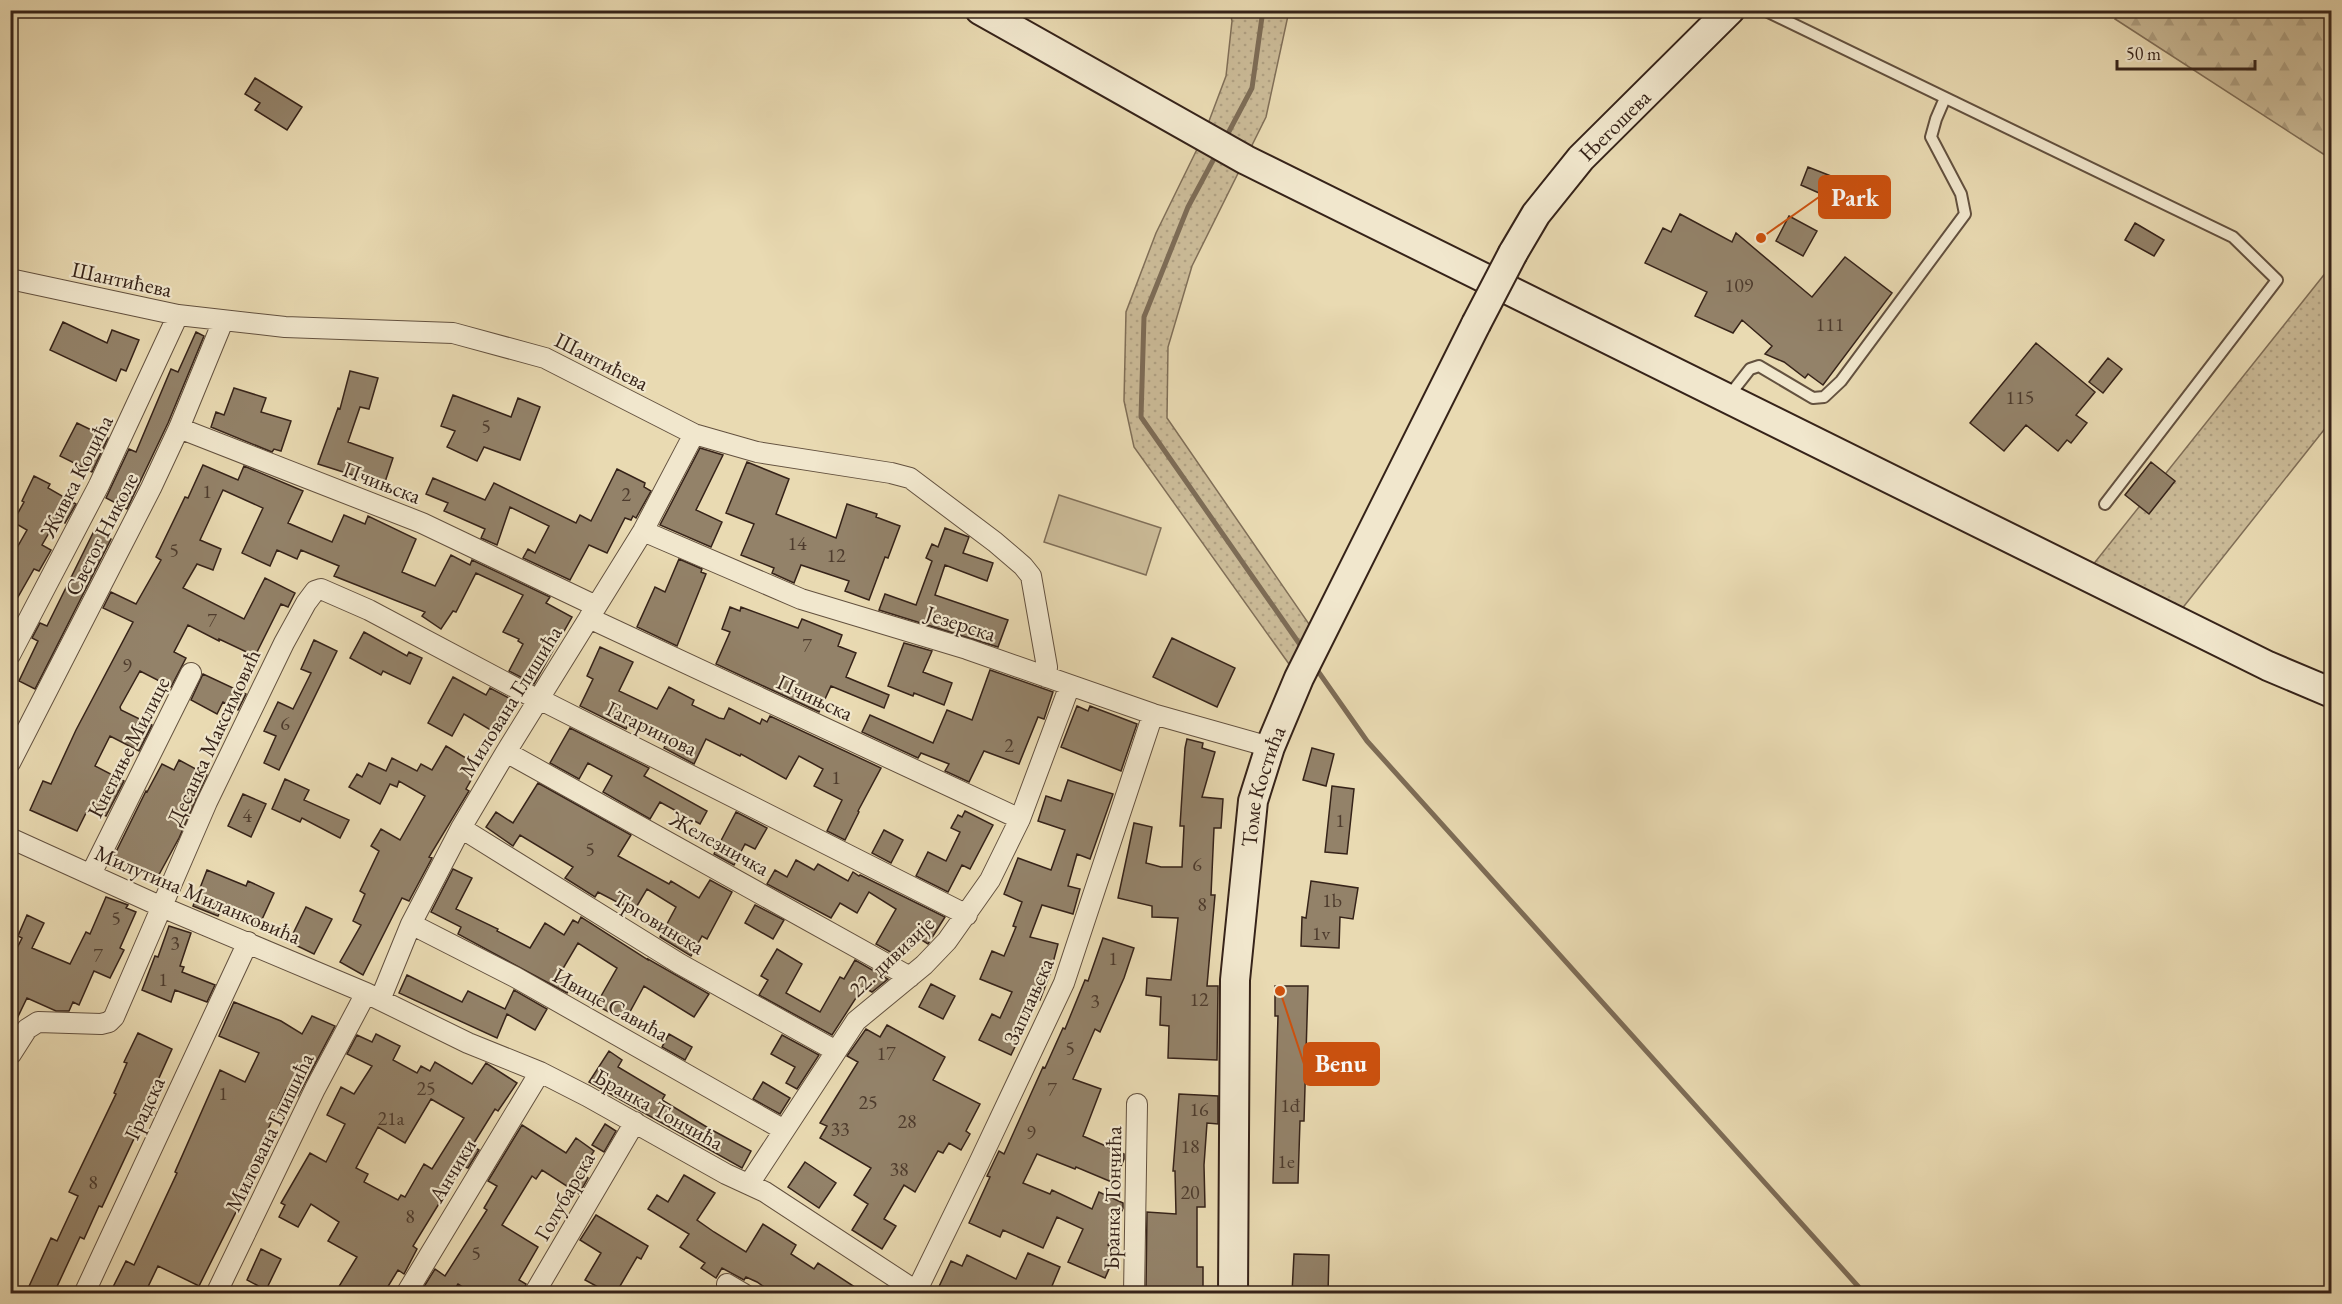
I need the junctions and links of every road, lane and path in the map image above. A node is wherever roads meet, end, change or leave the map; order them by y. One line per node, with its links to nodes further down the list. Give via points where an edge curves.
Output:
1 (980, 10): 9 (main road, via 1246,160)
2 (1731, 10): 8 (main road, Његошева, bridge, via 1581,158 1536,214)
3 (1764, 10): 4 (lane)
4 (1945, 98): 9 (lane, via 1932,137 1961,194 1965,214 1842,381 1824,397 1814,398 1759,366 1750,369); 12 (lane, via 2233,237 2277,280)
5 (10, 279): 6 (street, Шантићева)
6 (178, 315): 7 (street, Шантићева); 16 (street, Живка Коцића, via 99,485)
7 (223, 321): 10 (street, Светог Николе); 11 (street, Шантићева, via 453,333 545,358)
8 (1476, 324): 23 (main road, Томе Костића, via 1309,659)
9 (1726, 399): 20 (main road, via 2247,656)
10 (179, 428): 15 (street, Пчињска, via 422,523); 25 (street, Светог Николе, via 120,552)
11 (694, 434): 13 (street, Милована Глишића); 18 (street, Шантићева, via 757,452 910,478 995,542 1031,576)
12 (2105, 504)
13 (643, 531): 15 (street, Милована Глишића); 18 (street, Језерска, via 801,598)
14 (315, 591): 21 (street, Гагаринова, via 333,593 360,606); 30 (street, Десанка Максимовић, via 274,664 207,802)
15 (593, 612): 21 (street, Милована Глишића); 26 (street, Пчињска)
16 (10, 655)
17 (192, 673): 29 (street, Кнегиње Милице)
18 (1046, 677): 19 (street, Језерска)
19 (1070, 685): 22 (street, Језерска); 26 (street, 22. дивизије)
20 (2331, 693)
21 (539, 699): 24 (street, Милована Глишића); 31 (street, Гагаринова)
22 (1153, 714): 23 (street, Језерска); 43 (street, Заплањска, via 1064,983)
23 (1270, 747): 49 (main road, Томе Костића, via 1253,801 1235,980)
24 (506, 752): 27 (street, Милована Глишића); 34 (street, Железничка)
25 (10, 763)
26 (1020, 819): 31 (street, 22. дивизије, via 990,880)
27 (461, 828): 32 (street, Милована Глишића); 36 (street, Трговинска, via 680,964)
28 (10, 838): 29 (street, Милутина Миланковића)
29 (91, 874): 30 (street, Милутина Миланковића)
30 (162, 907): 33 (street, Милутина Миланковића); 37 (street, Десанка Максимовић, via 109,1022 38,1022 27,1029)
31 (967, 915): 34 (street, 22. дивизије)
32 (411, 924): 35 (street, Милована Глишића); 41 (street, Ивице Савића, via 515,977)
33 (248, 942): 35 (street, Милутина Миланковића); 44 (street, Градска)
34 (910, 977): 36 (street, 22. дивизије, via 856,1021)
35 (373, 996): 38 (street, Бранка Тончића, via 468,1043); 45 (street, Милована Глишића, via 315,1089)
36 (836, 1051): 41 (street, 22. дивизије)
37 (11, 1054)
38 (540, 1072): 40 (street, Бранка Тончића); 46 (street, Анчики)
39 (1137, 1104): 48 (street, Бранка Тончића)
40 (635, 1122): 42 (street, Бранка Тончића); 47 (street, Голубарска)
41 (784, 1130): 42 (street, 22. дивизије)
42 (749, 1184): 43 (street, Бранка Тончића)
43 (915, 1292)
44 (84, 1293)
45 (216, 1293)
46 (406, 1293)
47 (534, 1293)
48 (1134, 1293)
49 (1233, 1293)

